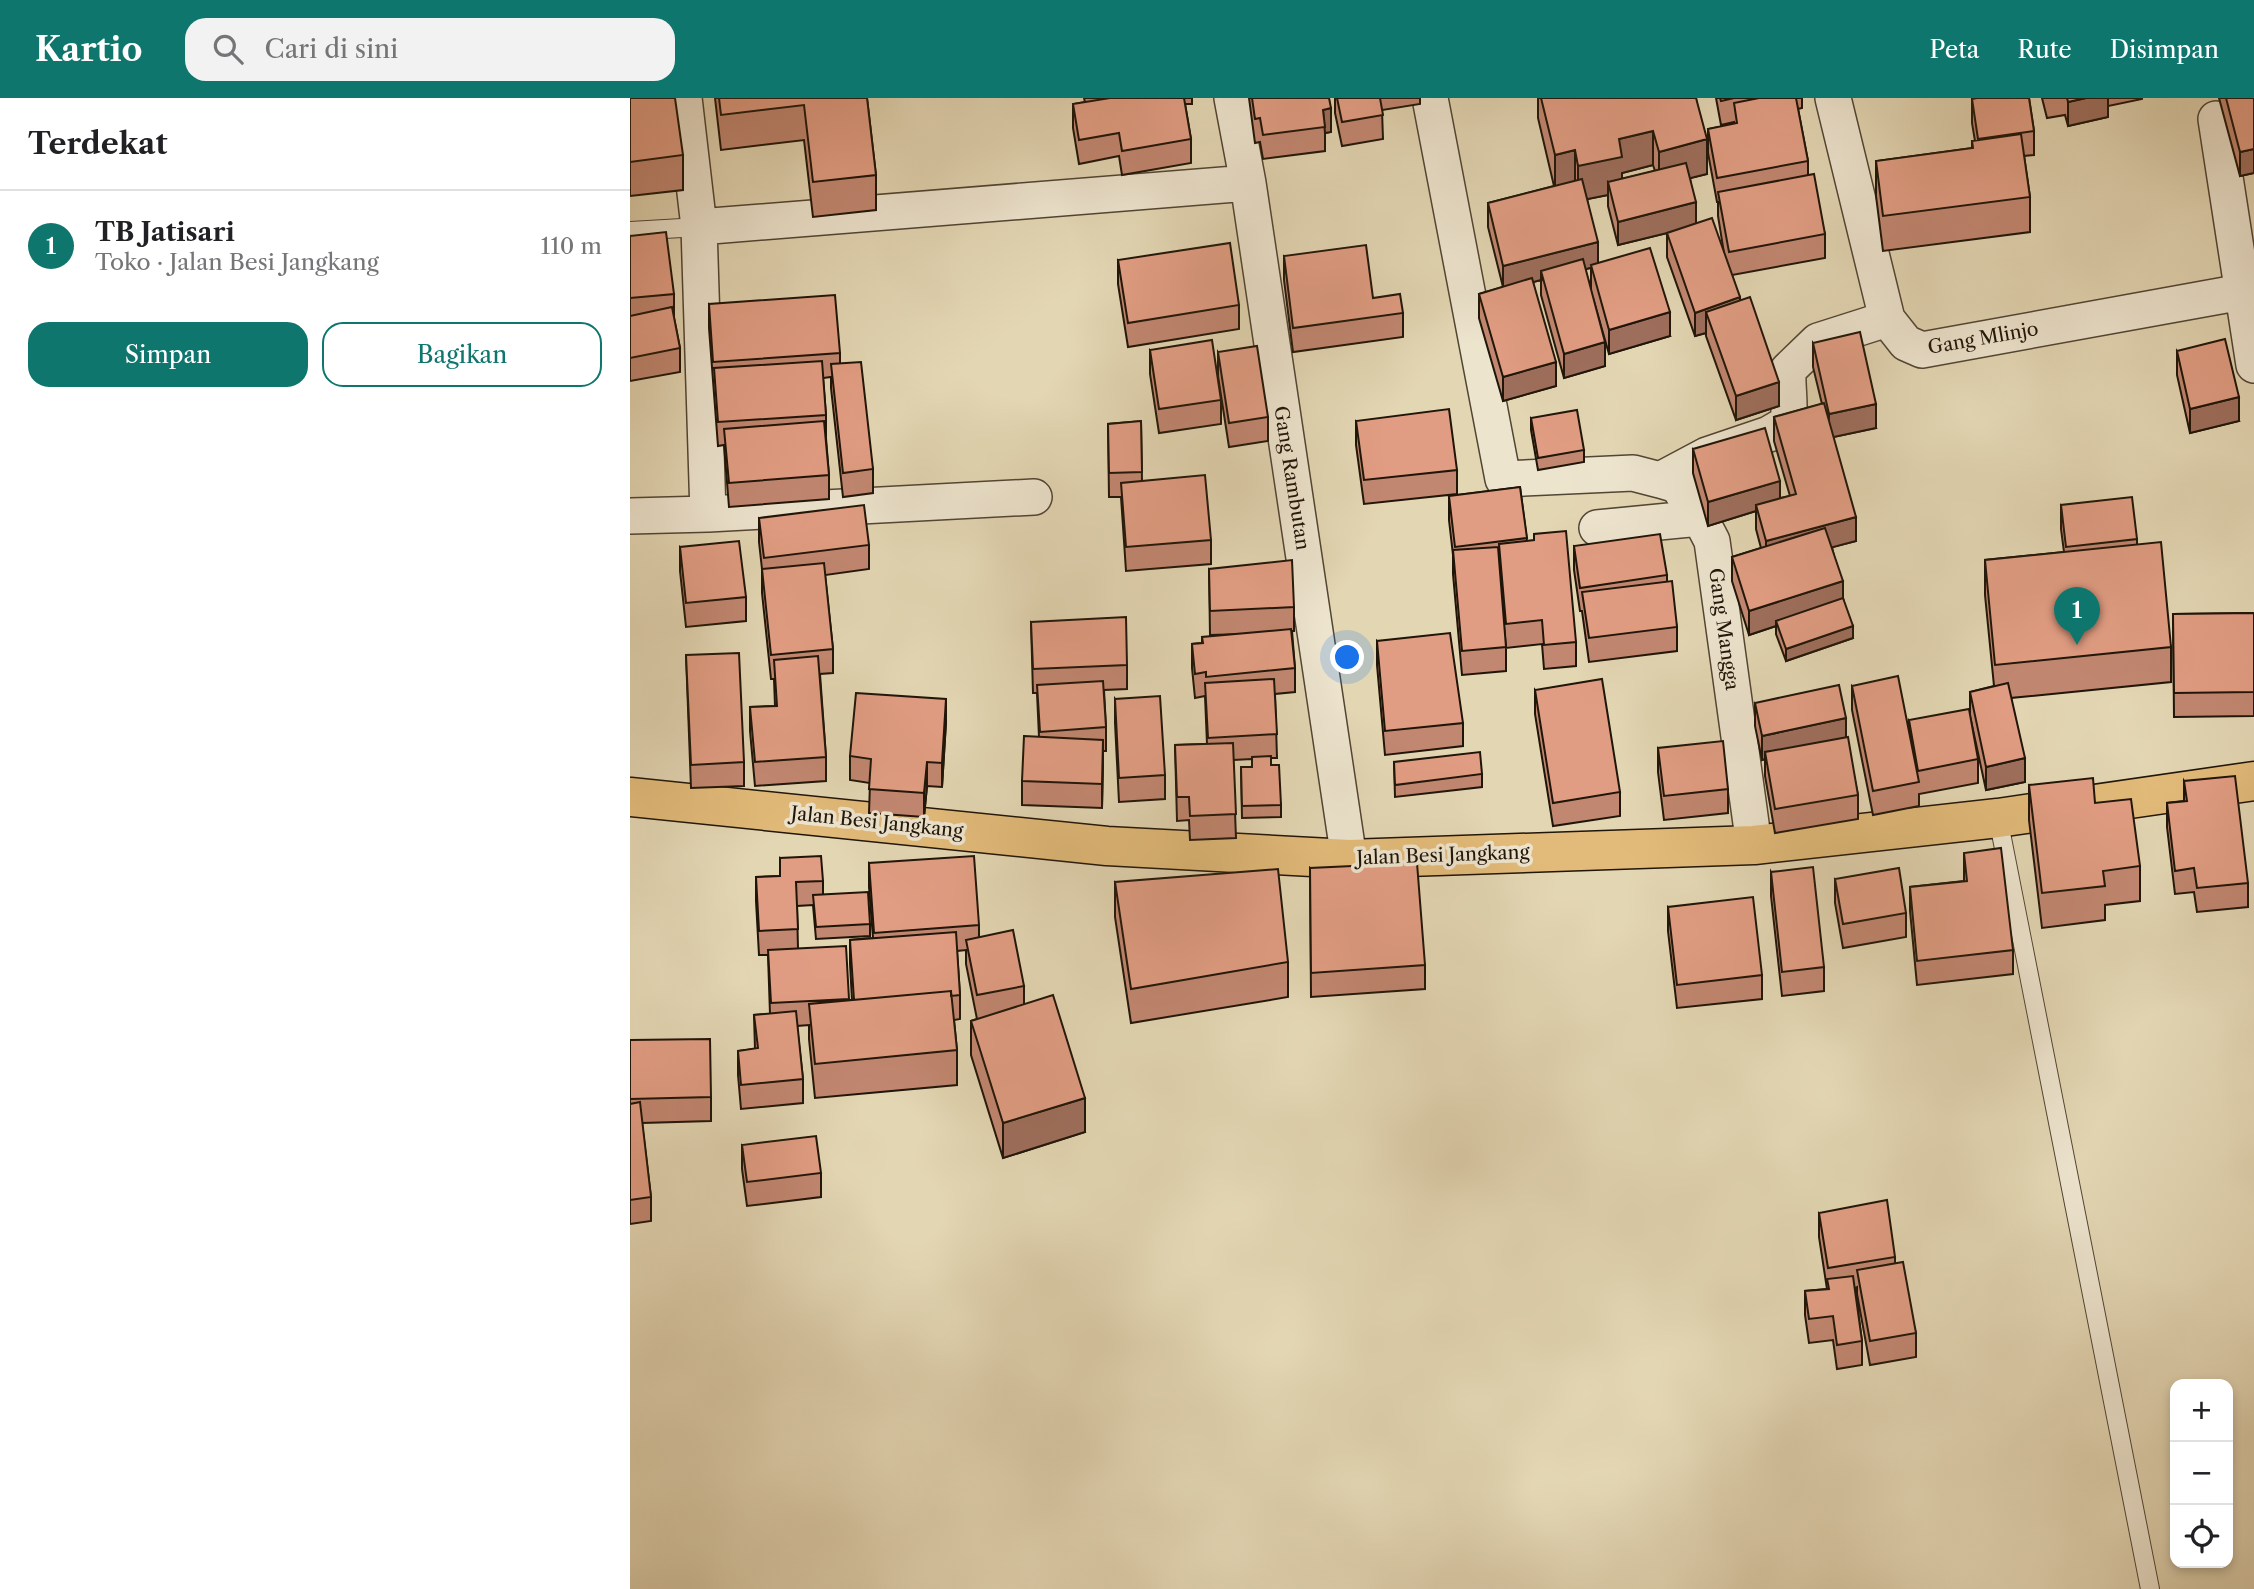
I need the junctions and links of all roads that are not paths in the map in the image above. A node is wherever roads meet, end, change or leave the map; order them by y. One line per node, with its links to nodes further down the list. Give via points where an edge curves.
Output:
1 (684, 98): 7 (street)
2 (1232, 98): 6 (street, Gang Rambutan)
3 (1430, 98): 12 (street, via 1503,479 1633,473)
4 (1833, 98): 10 (street, Gang Mlinjo)
5 (2216, 119): 9 (street)
6 (1248, 183): 7 (street); 22 (street, Gang Rambutan)
7 (699, 227): 8 (lane); 14 (street)
8 (630, 231)
9 (2242, 292): 10 (street, Gang Mlinjo, via 1922,351 1906,343); 11 (street)
10 (1887, 319): 12 (street, via 1818,341 1788,370 1788,423 1707,455)
11 (2254, 365)
12 (1660, 480): 16 (street, Gang Mangga, via 1676,485)
13 (1034, 497): 14 (street)
14 (708, 514): 15 (street)
15 (630, 516)
16 (1700, 518): 17 (street); 21 (street, Gang Mangga, via 1712,541)
17 (1597, 528)
18 (2254, 781): 20 (main road, Jalan Besi Jangkang)
19 (630, 797): 22 (main road, Jalan Besi Jangkang, via 1107,846)
20 (1998, 818): 21 (main road, Jalan Besi Jangkang); 23 (lane)
21 (1754, 845): 22 (main road, Jalan Besi Jangkang)
22 (1349, 859)
23 (2150, 1589)

